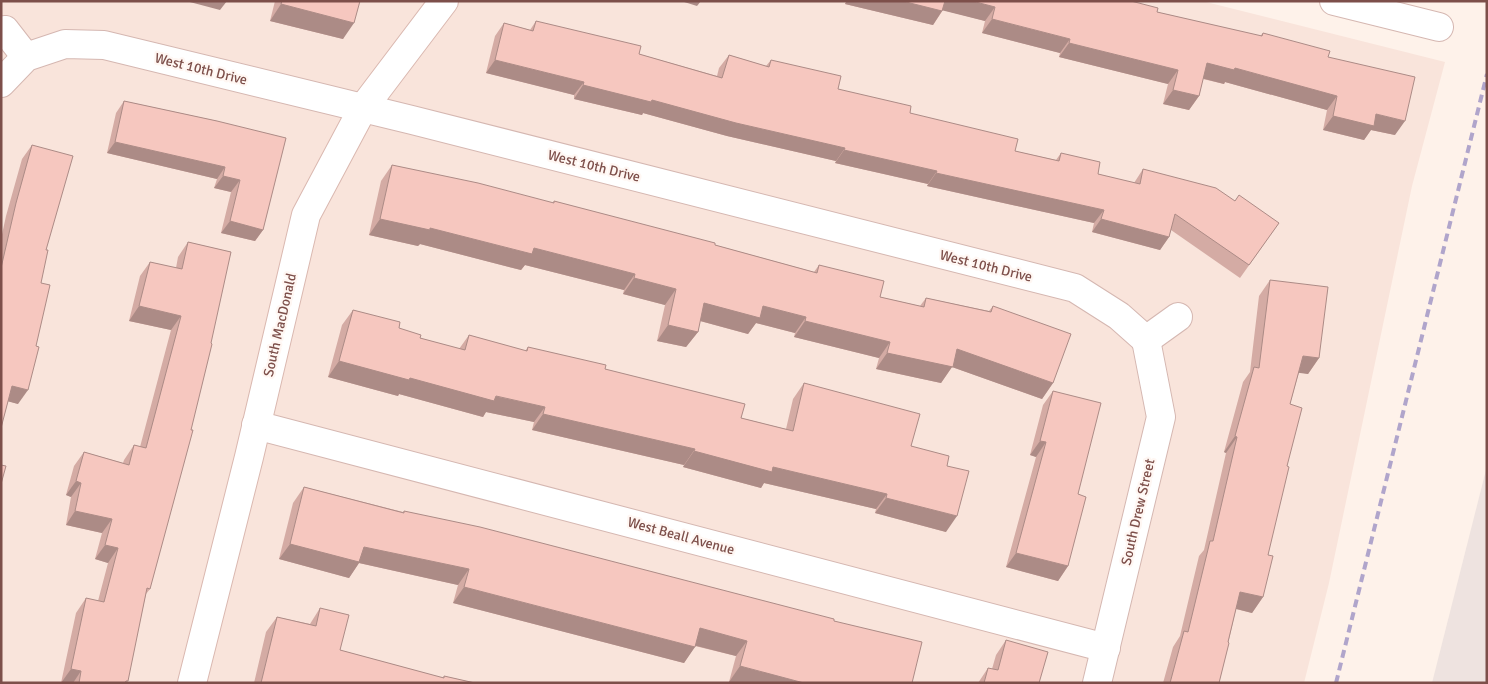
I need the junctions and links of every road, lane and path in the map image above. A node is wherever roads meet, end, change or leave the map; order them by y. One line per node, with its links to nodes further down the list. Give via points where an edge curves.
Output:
1 (444, 1): 7 (street, South MacDonald)
2 (1334, 1): 3 (street)
3 (1439, 27)
4 (5, 30): 5 (street)
5 (26, 57): 6 (street); 7 (street, West 10th Drive, via 65,44 104,46)
6 (1, 82)
7 (363, 108): 9 (street, West 10th Drive, via 1075,288 1119,316); 10 (street, South MacDonald, via 306,215)
8 (1178, 317): 9 (street)
9 (1146, 340): 11 (street, South Drew Street, via 1161,417)
10 (256, 425): 11 (street, West Beall Avenue); 12 (street, South MacDonald)
11 (1106, 648): 13 (street, South Drew Street)
12 (192, 683)
13 (1097, 683)

